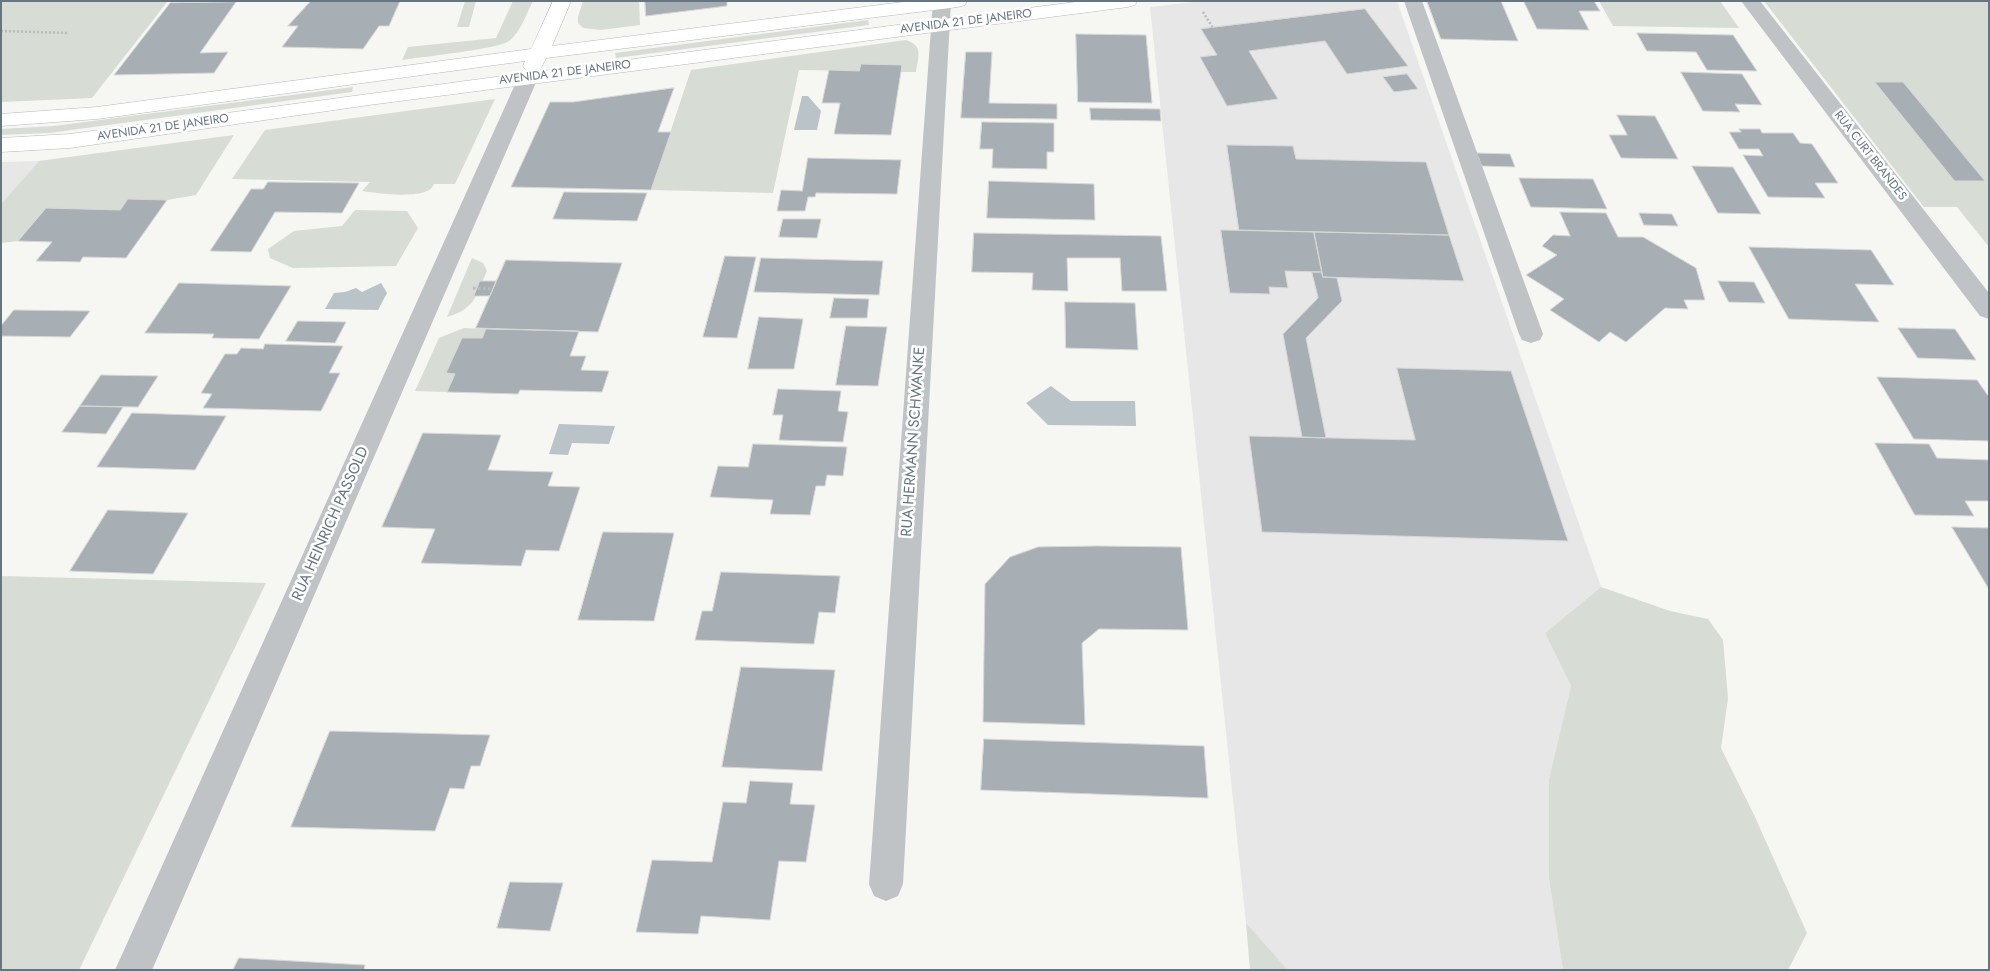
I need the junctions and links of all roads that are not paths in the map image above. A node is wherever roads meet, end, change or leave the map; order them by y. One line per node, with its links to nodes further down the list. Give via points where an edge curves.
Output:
1 (562, 1): 6 (main road)
2 (1128, 1): 5 (main road, AVENIDA 21 DE JANEIRO)
3 (1413, 1): 11 (street)
4 (1750, 1): 10 (street, RUA CURT BRANDES)
5 (945, 8): 6 (main road, AVENIDA 21 DE JANEIRO); 7 (main road, AVENIDA 21 DE JANEIRO); 12 (street, RUA HERMANN SCHWANKE)
6 (539, 53): 7 (main road); 8 (main road, AVENIDA 21 DE JANEIRO, via 97,113)
7 (528, 78): 9 (main road, AVENIDA 21 DE JANEIRO, via 79,140); 13 (street, RUA HEINRICH PASSOLD)
8 (1, 120)
9 (1, 145)
10 (1989, 310)
11 (1531, 334)
12 (886, 884)
13 (133, 970)

